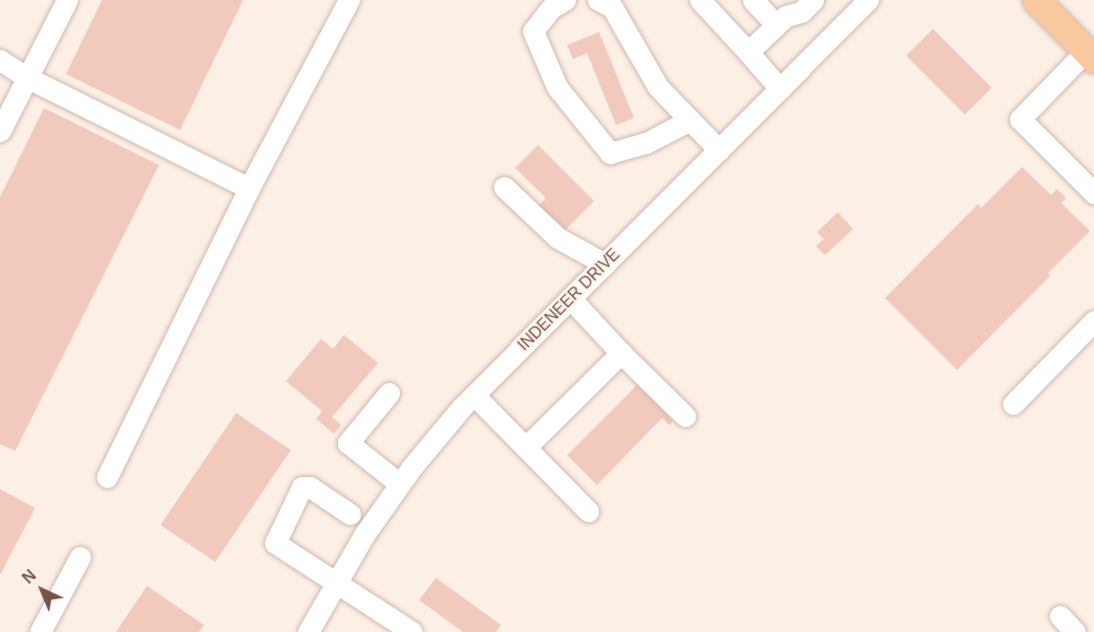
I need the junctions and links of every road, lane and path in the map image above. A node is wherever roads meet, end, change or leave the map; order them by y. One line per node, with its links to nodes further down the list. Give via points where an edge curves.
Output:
1 (67, 0): 14 (street)
2 (349, 0): 20 (street)
3 (565, 0): 16 (street, via 551,8 533,31 557,87 610,153 646,143)
4 (598, 0): 16 (street, via 612,7 657,87)
5 (700, 0): 11 (street)
6 (753, 0): 10 (street)
7 (813, 0): 10 (street, via 801,12 786,16)
8 (868, 0): 15 (street, INDENEER DRIVE)
9 (1036, 0): 12 (main road)
10 (776, 25): 11 (street)
11 (748, 52): 15 (street)
12 (1090, 55): 21 (street, via 1020,119)
13 (0, 60): 14 (street)
14 (28, 78): 17 (street); 20 (street)
15 (780, 89): 18 (street, INDENEER DRIVE)
16 (690, 120): 18 (street)
17 (0, 131)
18 (719, 150): 22 (street, INDENEER DRIVE)
19 (504, 187): 22 (street, via 558,238)
20 (249, 188): 31 (street)
21 (1094, 194)
22 (605, 264): 23 (street, INDENEER DRIVE)
23 (570, 298): 25 (street); 27 (street, INDENEER DRIVE)
24 (1094, 321): 28 (street)
25 (621, 353): 29 (street); 30 (street)
26 (389, 393): 32 (street, via 348,443)
27 (474, 395): 30 (street); 32 (street, INDENEER DRIVE)
28 (1012, 404)
29 (685, 416)
30 (526, 447): 33 (street)
31 (107, 477)
32 (400, 484): 36 (street, INDENEER DRIVE)
33 (588, 511)
34 (350, 514): 36 (street, via 310,487 302,487 275,543)
35 (80, 557): 38 (street)
36 (336, 583): 39 (street, INDENEER DRIVE); 40 (street)
37 (1060, 616): 41 (street)
38 (40, 632)
39 (308, 632)
40 (412, 632)
41 (1075, 632)

